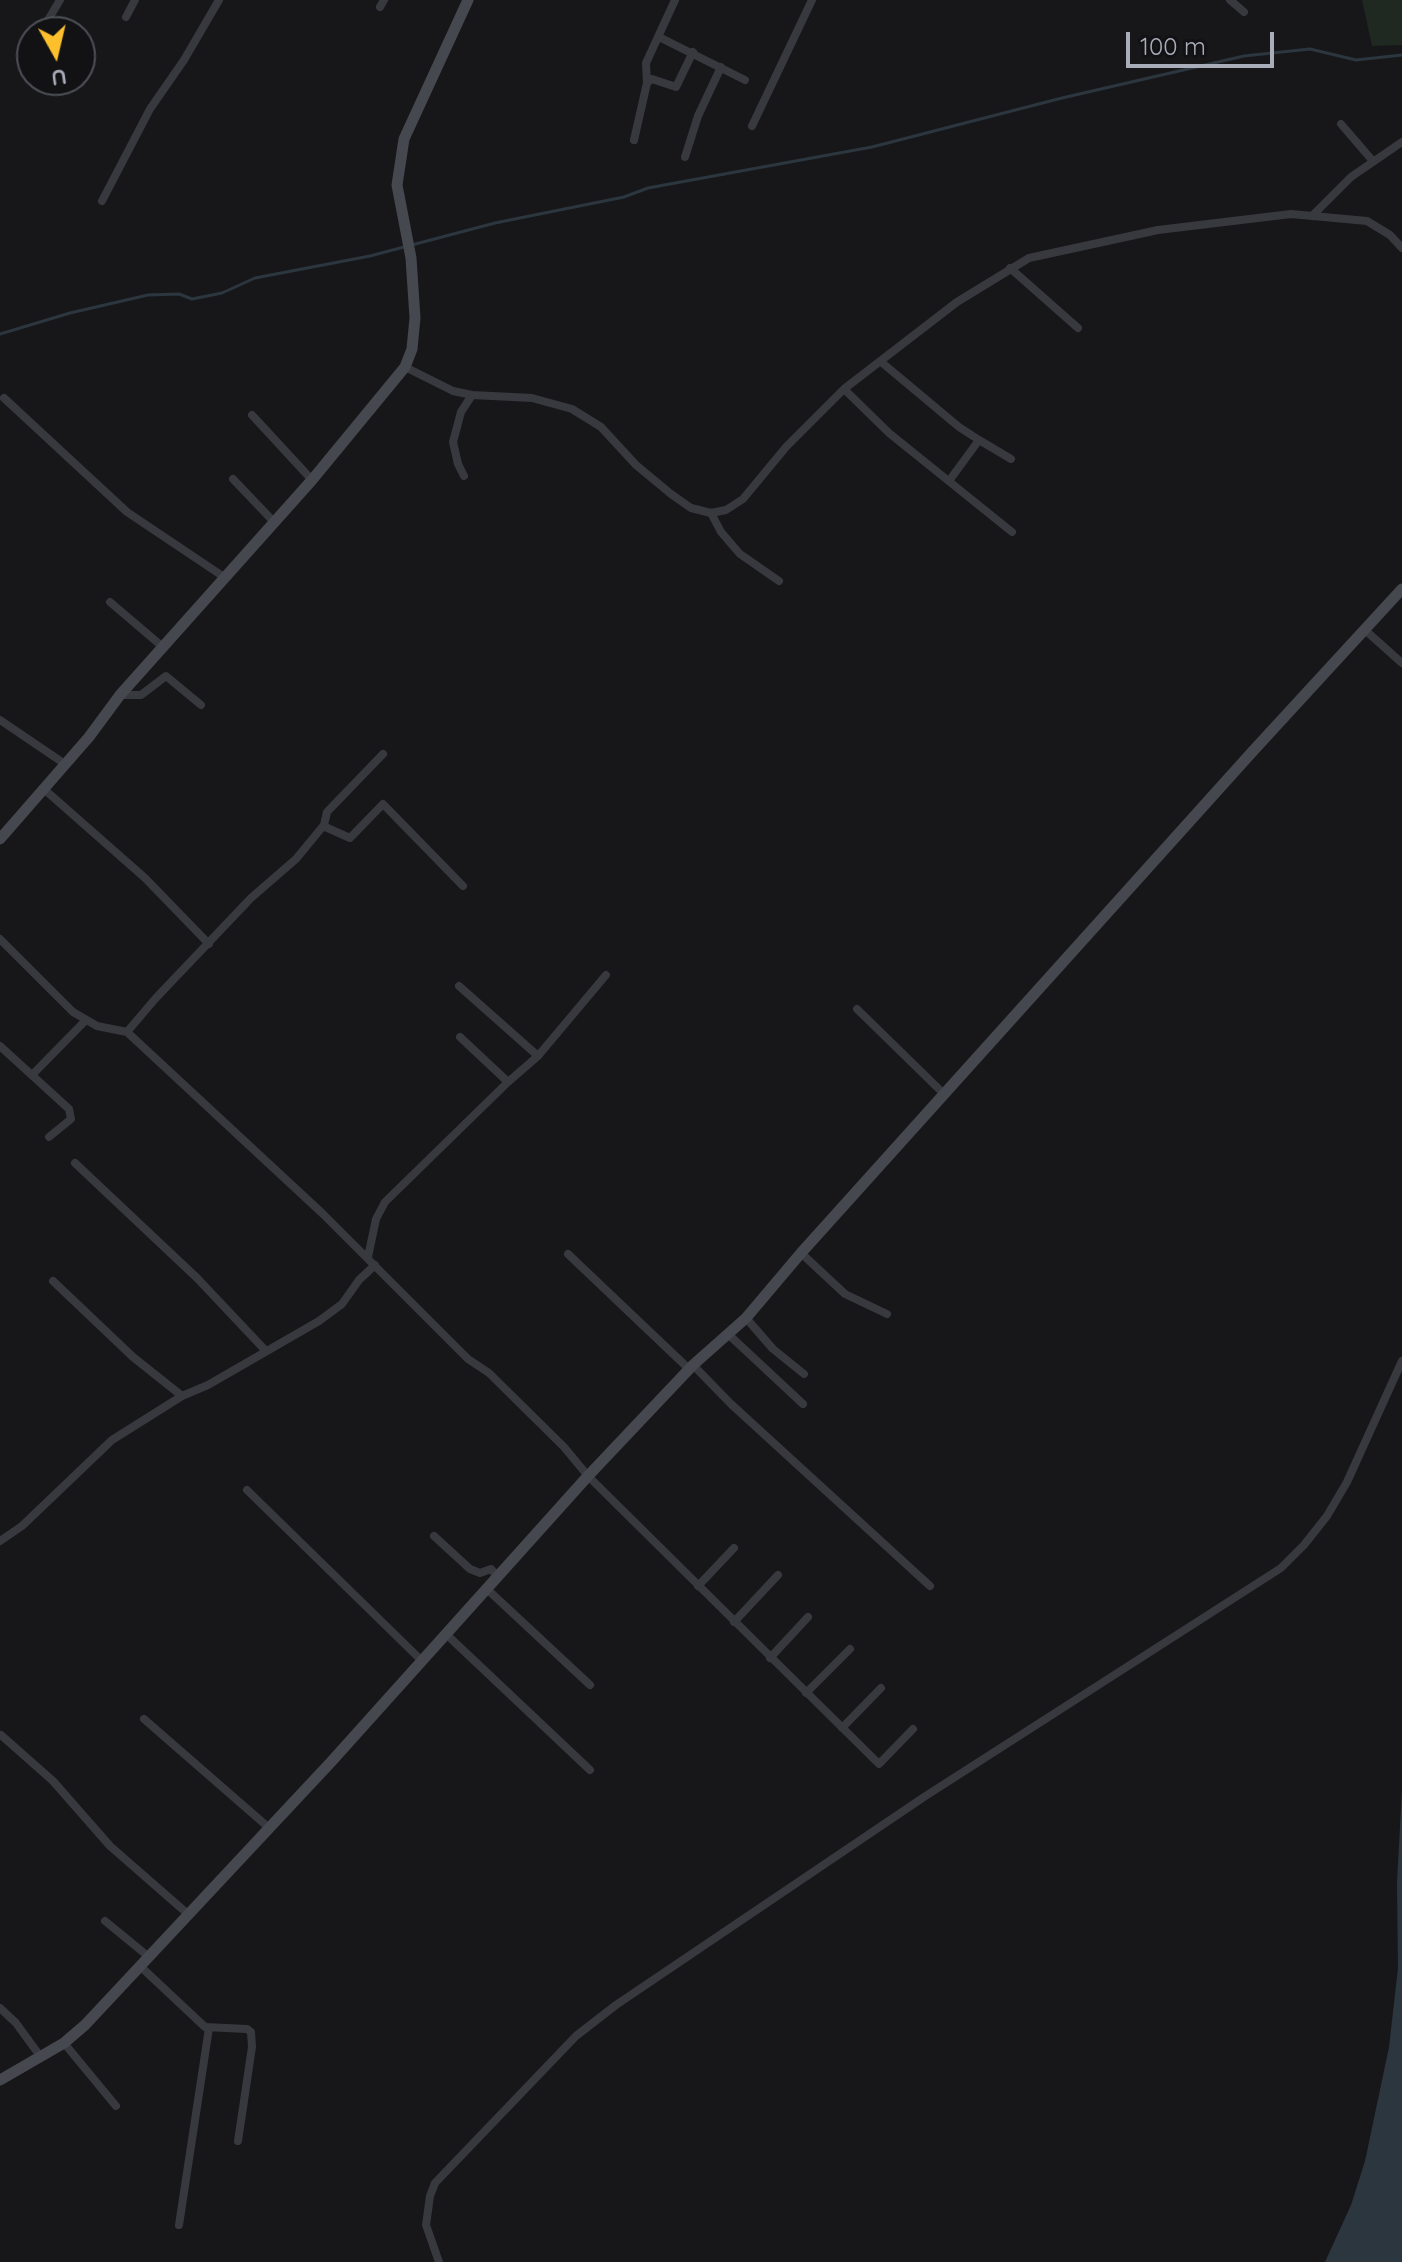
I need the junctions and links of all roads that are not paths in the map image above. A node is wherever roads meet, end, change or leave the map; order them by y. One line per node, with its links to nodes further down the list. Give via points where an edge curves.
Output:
1 (135, 0): 8 (street)
2 (219, 0): 20 (street, via 150,109)
3 (468, 0): 26 (street, via 404,139 397,185 411,258 415,318)
4 (675, 0): 9 (street)
5 (812, 0): 15 (street)
6 (1230, 0): 7 (street)
7 (1244, 12)
8 (126, 17)
9 (659, 37): 10 (street); 13 (street, via 646,63)
10 (693, 52): 11 (street); 13 (street, via 676,87 652,79)
11 (721, 67): 12 (street); 18 (street)
12 (745, 80)
13 (647, 83): 16 (street)
14 (1341, 124): 19 (street)
15 (752, 126)
16 (634, 140)
17 (1402, 142): 19 (street)
18 (685, 157)
19 (1372, 160): 21 (street)
20 (102, 201)
21 (1312, 216): 22 (street, via 1367,221); 23 (street, via 1158,230 1040,253)
22 (1402, 248)
23 (1010, 268): 24 (street); 25 (street)
24 (1078, 328)
25 (880, 361): 27 (street); 31 (street)
26 (405, 367): 28 (street); 35 (street)
27 (844, 389): 36 (street); 37 (street, via 743,499)
28 (472, 395): 33 (street, via 453,442); 37 (street, via 532,398 572,409 601,427 671,494 691,508)
29 (4, 398): 40 (street, via 127,512)
30 (252, 415): 35 (street)
31 (979, 440): 32 (street); 36 (street)
32 (1011, 459)
33 (464, 476)
34 (233, 479): 38 (street)
35 (312, 480): 38 (street)
36 (949, 481): 39 (street)
37 (711, 513): 41 (street, via 740,554)
38 (274, 522): 40 (street)
39 (1012, 532)
40 (224, 577): 45 (street)
41 (779, 581)
42 (1402, 589): 44 (street)
43 (110, 602): 45 (street)
44 (1365, 630): 46 (street); 68 (street)
45 (164, 648): 47 (street)
46 (1402, 663)
47 (120, 695): 48 (street, via 141,695 166,676); 51 (street)
48 (201, 705)
49 (0, 720): 51 (street)
50 (383, 754): 53 (street, via 327,812)
51 (65, 764): 52 (street)
52 (45, 790): 54 (street); 57 (street, via 145,878)
53 (323, 826): 55 (street, via 350,838 383,804); 57 (street)
54 (0, 839)
55 (463, 886)
56 (0, 939): 61 (street)
57 (209, 944): 62 (street)
58 (606, 975): 65 (street)
59 (459, 986): 65 (street)
60 (857, 1009): 68 (street)
61 (85, 1021): 62 (street); 66 (street)
62 (127, 1032): 73 (street)
63 (460, 1037): 67 (street)
64 (0, 1046): 66 (street)
65 (538, 1056): 67 (street)
66 (32, 1075): 69 (street, via 71,1115)
67 (508, 1082): 73 (street, via 385,1202)
68 (944, 1094): 71 (street)
69 (49, 1137)
70 (75, 1163): 79 (street)
71 (801, 1253): 76 (street, via 845,1294); 77 (street)
72 (568, 1254): 81 (street)
73 (368, 1257): 74 (street)
74 (375, 1265): 79 (street, via 335,1309); 85 (street)
75 (53, 1281): 83 (street)
76 (887, 1314)
77 (746, 1318): 78 (street); 82 (street)
78 (728, 1334): 81 (street); 84 (street)
79 (265, 1350): 83 (street)
80 (1402, 1361): 121 (street, via 1347,1482 1327,1516 1281,1568 924,1797 576,2036 435,2183 426,2225)
81 (691, 1367): 85 (street); 93 (street)
82 (804, 1374)
83 (182, 1396): 88 (street, via 112,1440)
84 (803, 1404)
85 (588, 1476): 91 (street); 92 (street)
86 (247, 1490): 100 (street)
87 (434, 1536): 91 (street, via 476,1573 491,1569)
88 (0, 1541)
89 (734, 1548): 92 (street)
90 (778, 1575): 96 (street)
91 (498, 1577): 94 (street)
92 (698, 1586): 96 (street)
93 (930, 1586)
94 (488, 1590): 97 (street); 101 (street)
95 (808, 1617): 99 (street)
96 (734, 1622): 99 (street)
97 (446, 1634): 100 (street); 108 (street)
98 (850, 1649): 103 (street)
99 (770, 1658): 103 (street)
100 (421, 1660): 109 (street)
101 (590, 1685)
102 (881, 1688): 105 (street)
103 (806, 1693): 105 (street)
104 (144, 1719): 109 (street)
105 (842, 1728): 106 (street, via 879,1764)
106 (913, 1729)
107 (1, 1735): 110 (street, via 53,1781 110,1846)
108 (590, 1770)
109 (268, 1827): 110 (street)
110 (189, 1915): 112 (street)
111 (105, 1921): 112 (street)
112 (145, 1961): 114 (street); 115 (street)
113 (0, 2008): 116 (street)
114 (209, 2028): 119 (street, via 247,2029 252,2037); 120 (street)
115 (64, 2043): 116 (street); 118 (street)
116 (40, 2056): 117 (street)
117 (0, 2080)
118 (116, 2106)
119 (238, 2141)
120 (179, 2225)
121 (439, 2262)

